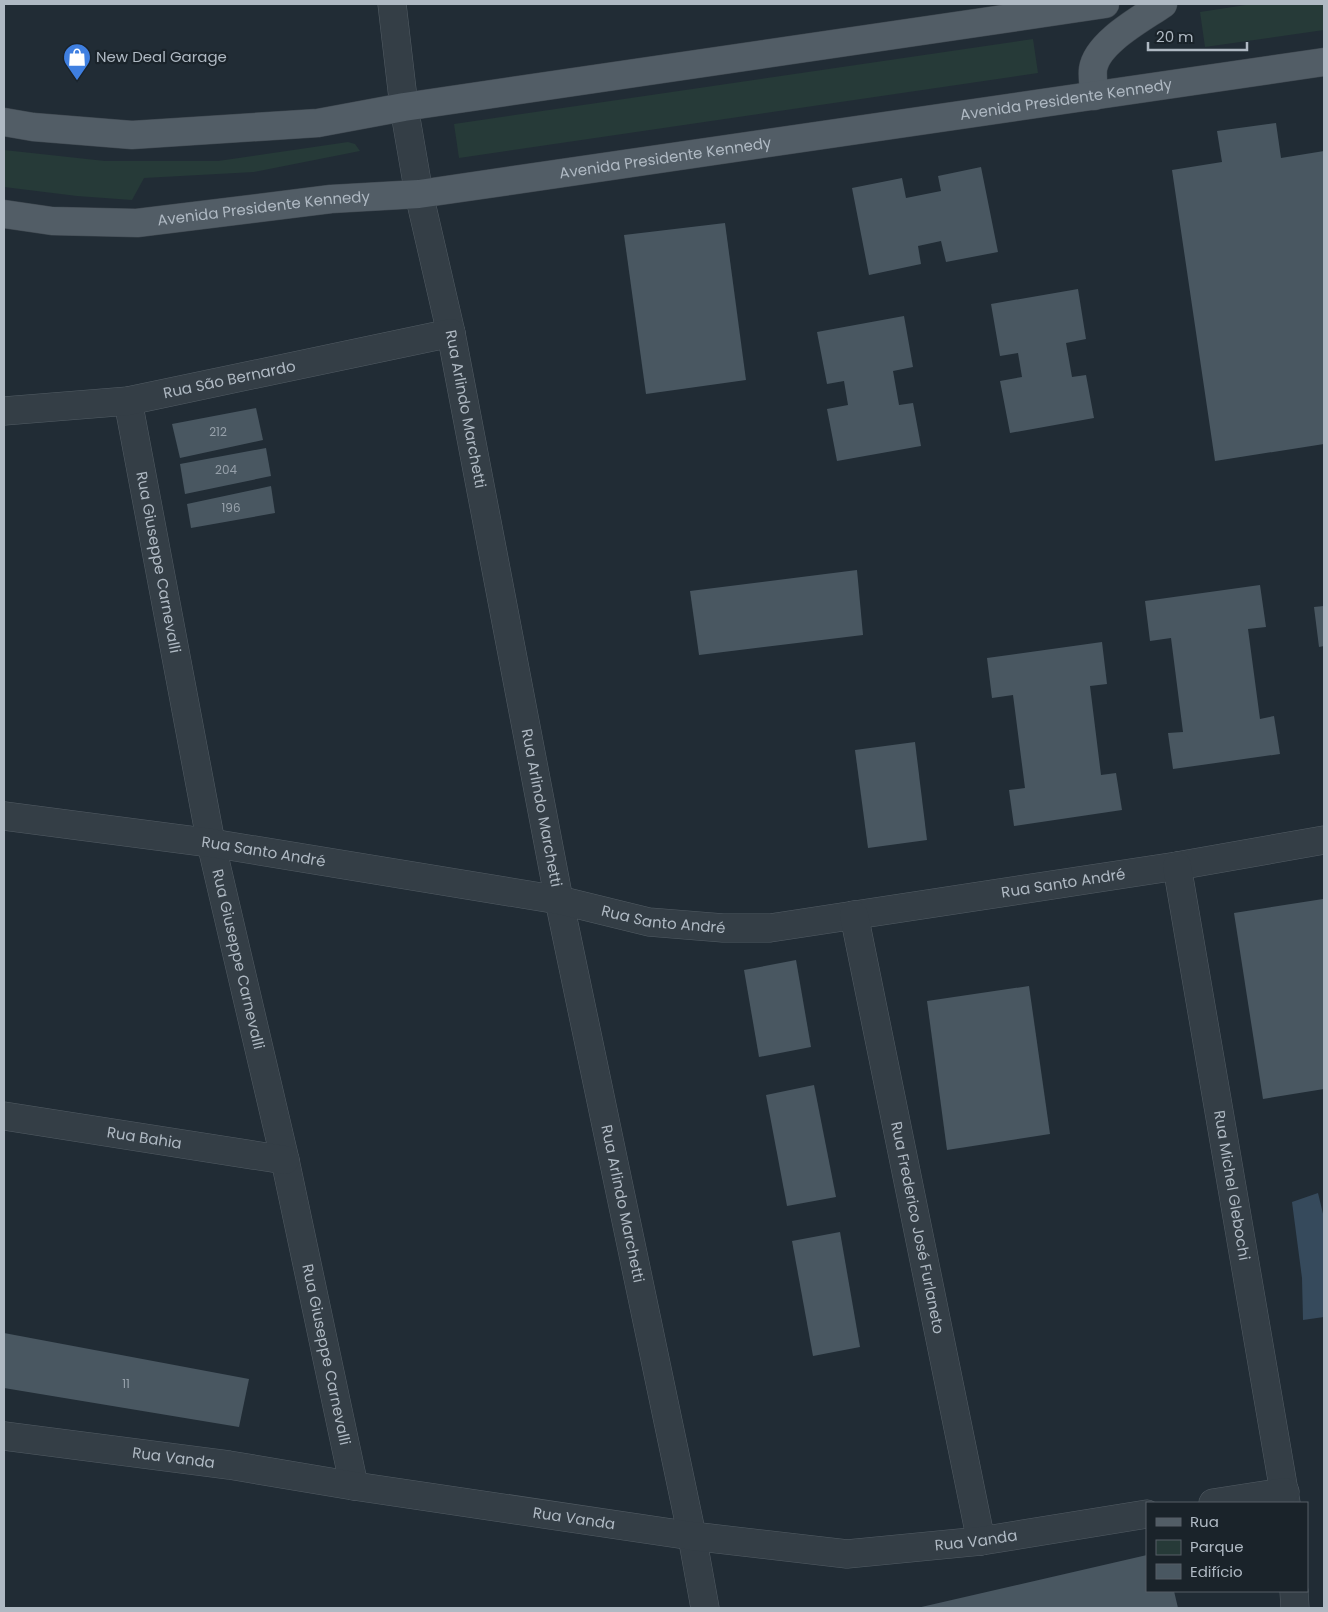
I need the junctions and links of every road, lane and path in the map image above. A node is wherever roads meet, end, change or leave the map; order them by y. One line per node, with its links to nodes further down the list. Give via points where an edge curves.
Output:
1 (392, 4): 6 (street, Rua Arlindo Marchetti)
2 (1105, 4): 6 (main road)
3 (1163, 4): 5 (main road, via 1120,33 1102,52 1093,68)
4 (1324, 62): 5 (main road, Avenida Presidente Kennedy)
5 (1094, 96): 8 (main road, Avenida Presidente Kennedy)
6 (404, 107): 7 (main road, via 318,123 132,135 33,128); 8 (street, Rua Arlindo Marchetti)
7 (4, 122)
8 (419, 194): 9 (main road, Avenida Presidente Kennedy, via 331,199 136,223 52,222); 10 (street, Rua Arlindo Marchetti)
9 (4, 214)
10 (451, 334): 11 (street, Rua São Bernardo); 17 (street, Rua Arlindo Marchetti)
11 (128, 401): 12 (street, Rua São Bernardo); 15 (street, Rua Giuseppe Carnevalli)
12 (4, 411)
13 (4, 816): 15 (street, Rua Santo André)
14 (1324, 840): 16 (street, Rua Santo André)
15 (211, 843): 17 (street, Rua Santo André); 20 (street, Rua Giuseppe Carnevalli)
16 (1177, 866): 18 (street, Rua Santo André); 23 (street, Rua Michel Glebochi)
17 (559, 900): 18 (street, Rua Santo André, via 649,922 723,928 770,928); 26 (street, Rua Arlindo Marchetti)
18 (854, 915): 27 (street, Rua Frederico José Furlaneto)
19 (4, 1116): 20 (street, Rua Bahia)
20 (285, 1160): 22 (street, Rua Giuseppe Carnevalli)
21 (4, 1436): 22 (street, Rua Vanda, via 229,1464)
22 (354, 1486): 26 (street, Rua Vanda)
23 (1285, 1497): 24 (street)
24 (1225, 1502)
25 (1146, 1514): 27 (street, Rua Vanda)
26 (692, 1536): 27 (street, Rua Vanda, via 847,1554); 29 (street, Rua Arlindo Marchetti)
27 (981, 1541)
28 (1294, 1592): 30 (street)
29 (705, 1608)
30 (1296, 1608)

